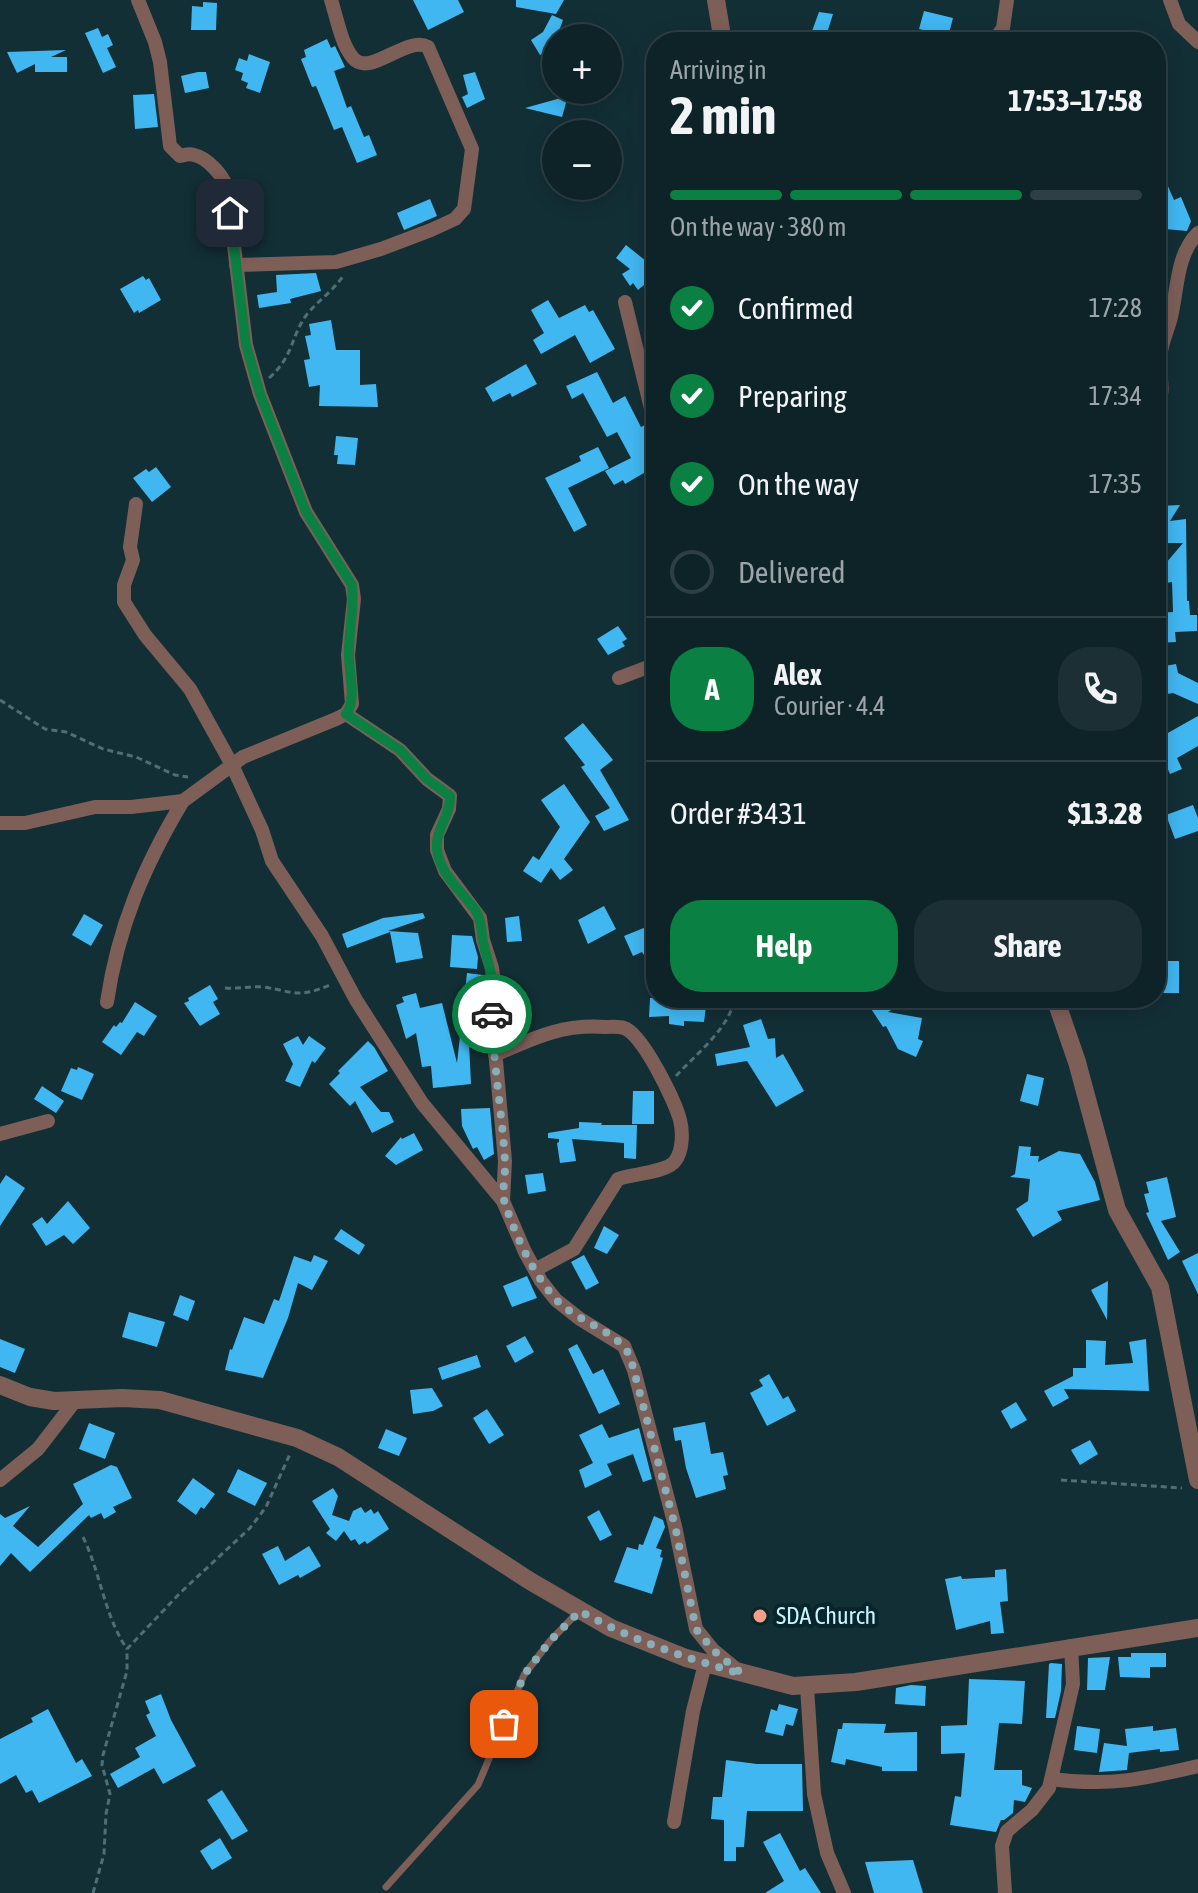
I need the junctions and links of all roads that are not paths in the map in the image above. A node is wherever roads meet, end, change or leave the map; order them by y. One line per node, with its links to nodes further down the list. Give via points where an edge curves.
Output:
1 (138, 0): 10 (street, via 160,62 170,146 180,156 194,155 224,180)
2 (331, 0): 10 (street, via 344,41 358,62 367,64 409,46 428,47 472,149 466,202 461,215 431,230 352,258)
3 (716, 0): 6 (street)
4 (1007, 0): 7 (street)
5 (1170, 0): 8 (street, via 1179,24)
6 (721, 32)
7 (1001, 32)
8 (1198, 42)
9 (1198, 233): 12 (street, via 1176,278)
10 (236, 265): 17 (street, via 246,345 258,388 306,512 352,585 352,704)
11 (625, 302): 13 (street)
12 (1166, 334)
13 (646, 388)
14 (136, 504): 18 (street, via 124,602 190,689)
15 (646, 668): 16 (street)
16 (619, 678)
17 (346, 714): 18 (street); 23 (street, via 400,750 450,796 437,850 445,871 482,921 494,979)
18 (232, 765): 19 (street); 26 (street, via 272,861 390,1056)
19 (183, 801): 20 (street, via 95,807 25,823); 21 (street, via 131,903)
20 (0, 823)
21 (107, 1002)
22 (1058, 1008): 30 (street, via 1117,1210 1160,1287)
23 (495, 1055): 26 (street, via 505,1161); 27 (street, via 559,1029 624,1028 635,1034 681,1123 675,1163 618,1179 574,1249)
24 (48, 1121): 25 (street)
25 (0, 1134)
26 (503, 1201): 27 (street)
27 (535, 1270): 37 (street, via 556,1300 624,1346 630,1356 696,1629)
28 (0, 1385): 29 (street, via 30,1397)
29 (75, 1401): 31 (street, via 38,1449); 33 (street, via 160,1400 297,1438 338,1457)
30 (1193, 1426): 32 (street)
31 (0, 1480)
32 (1191, 1484)
33 (580, 1611): 36 (street); 42 (lane, via 524,1675 478,1785)
34 (1198, 1628): 35 (street)
35 (1071, 1646): 38 (street); 40 (street, via 1073,1684)
36 (705, 1664): 37 (street); 41 (street)
37 (742, 1674): 38 (street)
38 (807, 1687): 43 (street, via 814,1794 827,1853)
39 (1198, 1766): 40 (street, via 1107,1784)
40 (1052, 1779): 44 (street, via 1041,1800 1004,1838)
41 (674, 1822)
42 (386, 1887)
43 (844, 1893)
44 (1005, 1893)

